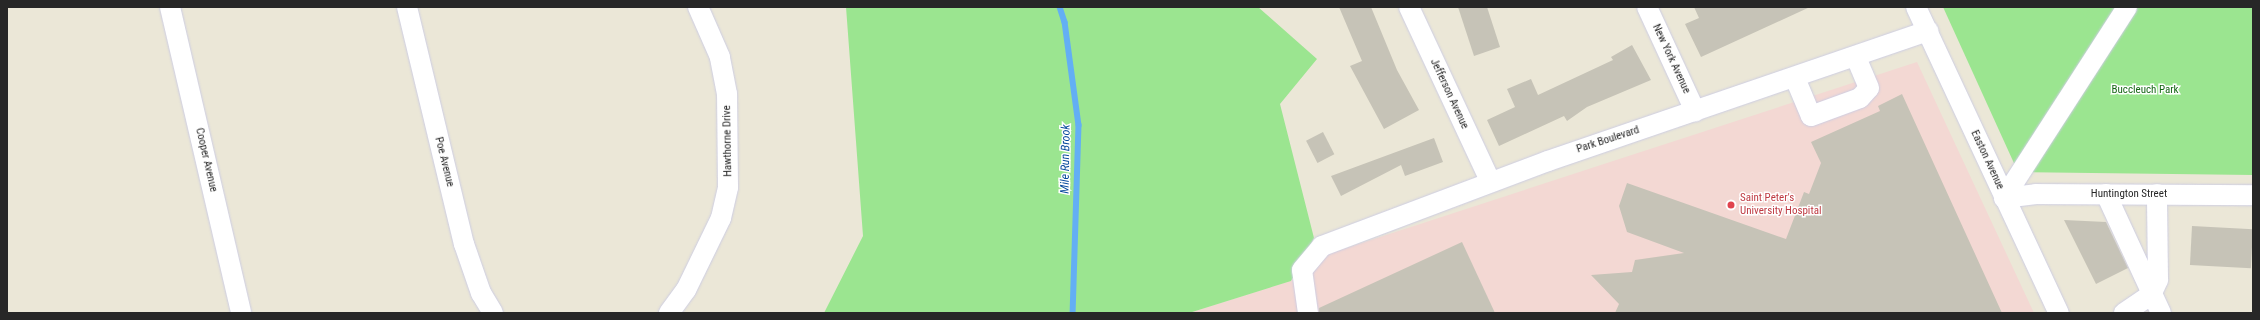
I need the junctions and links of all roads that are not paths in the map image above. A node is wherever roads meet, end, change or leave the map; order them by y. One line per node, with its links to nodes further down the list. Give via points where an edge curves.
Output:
1 (170, 7): 18 (street, Cooper Avenue)
2 (407, 7): 19 (street, Poe Avenue, via 464,244 481,293)
3 (698, 7): 20 (street, Hawthorne Drive, via 720,57 727,94 728,187 721,218 686,290)
4 (1409, 7): 12 (street, Jefferson Avenue)
5 (1647, 7): 11 (street, New York Avenue)
6 (1916, 7): 8 (street, Easton Avenue)
7 (2127, 7): 16 (street)
8 (1928, 31): 9 (street, Park Boulevard); 16 (street, Easton Avenue)
9 (1856, 58): 10 (street, Park Boulevard); 10 (street, via 1869,88 1860,98 1811,116)
10 (1795, 78): 11 (street, Park Boulevard)
11 (1695, 111): 12 (street, Park Boulevard)
12 (1490, 181): 21 (street, Park Boulevard, via 1322,246 1302,270)
13 (2106, 194): 14 (street, Huntington Street); 16 (street, Huntington Street); 17 (street)
14 (2157, 194): 15 (street, Huntington Street); 17 (street, via 2158,280)
15 (2253, 195)
16 (2004, 198): 22 (street, Easton Avenue)
17 (2151, 295): 23 (street); 24 (street)
18 (241, 313)
19 (493, 313)
20 (669, 313)
21 (1308, 313)
22 (2058, 313)
23 (2124, 313)
24 (2161, 313)

